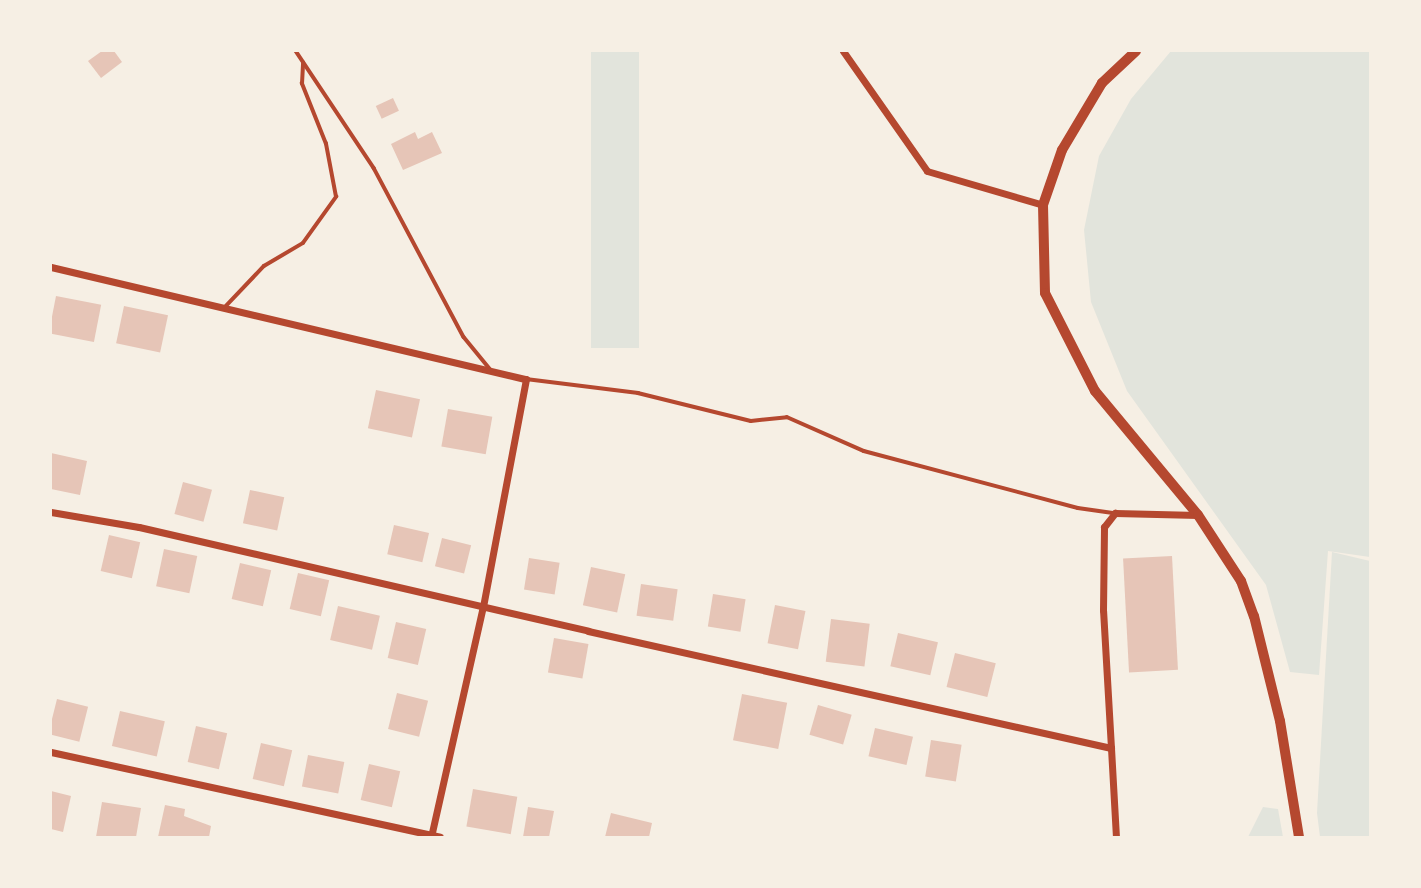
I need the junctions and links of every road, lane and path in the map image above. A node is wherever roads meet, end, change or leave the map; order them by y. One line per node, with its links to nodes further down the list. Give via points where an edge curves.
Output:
1 (296, 51): 4 (lane)
2 (843, 51): 5 (street, via 927,171)
3 (1136, 51): 5 (main road, via 1102,83 1062,150)
4 (303, 61): 7 (lane, via 302,84 326,144 336,197 303,243 264,266); 8 (lane, via 374,168 464,337)
5 (1043, 205): 12 (main road, via 1045,293 1095,391)
6 (51, 267): 7 (street)
7 (225, 308): 8 (street)
8 (492, 371): 9 (street)
9 (526, 379): 11 (lane, via 638,393 751,421 787,417 864,451 1078,508); 13 (street)
10 (51, 512): 13 (street, via 139,527)
11 (1115, 513): 12 (street); 14 (street, via 1104,527)
12 (1198, 515): 18 (main road, via 1241,580 1254,616 1280,721)
13 (483, 606): 14 (street); 16 (street)
14 (1111, 748): 17 (street)
15 (51, 752): 16 (street)
16 (434, 837)
17 (1116, 837)
18 (1299, 837)

